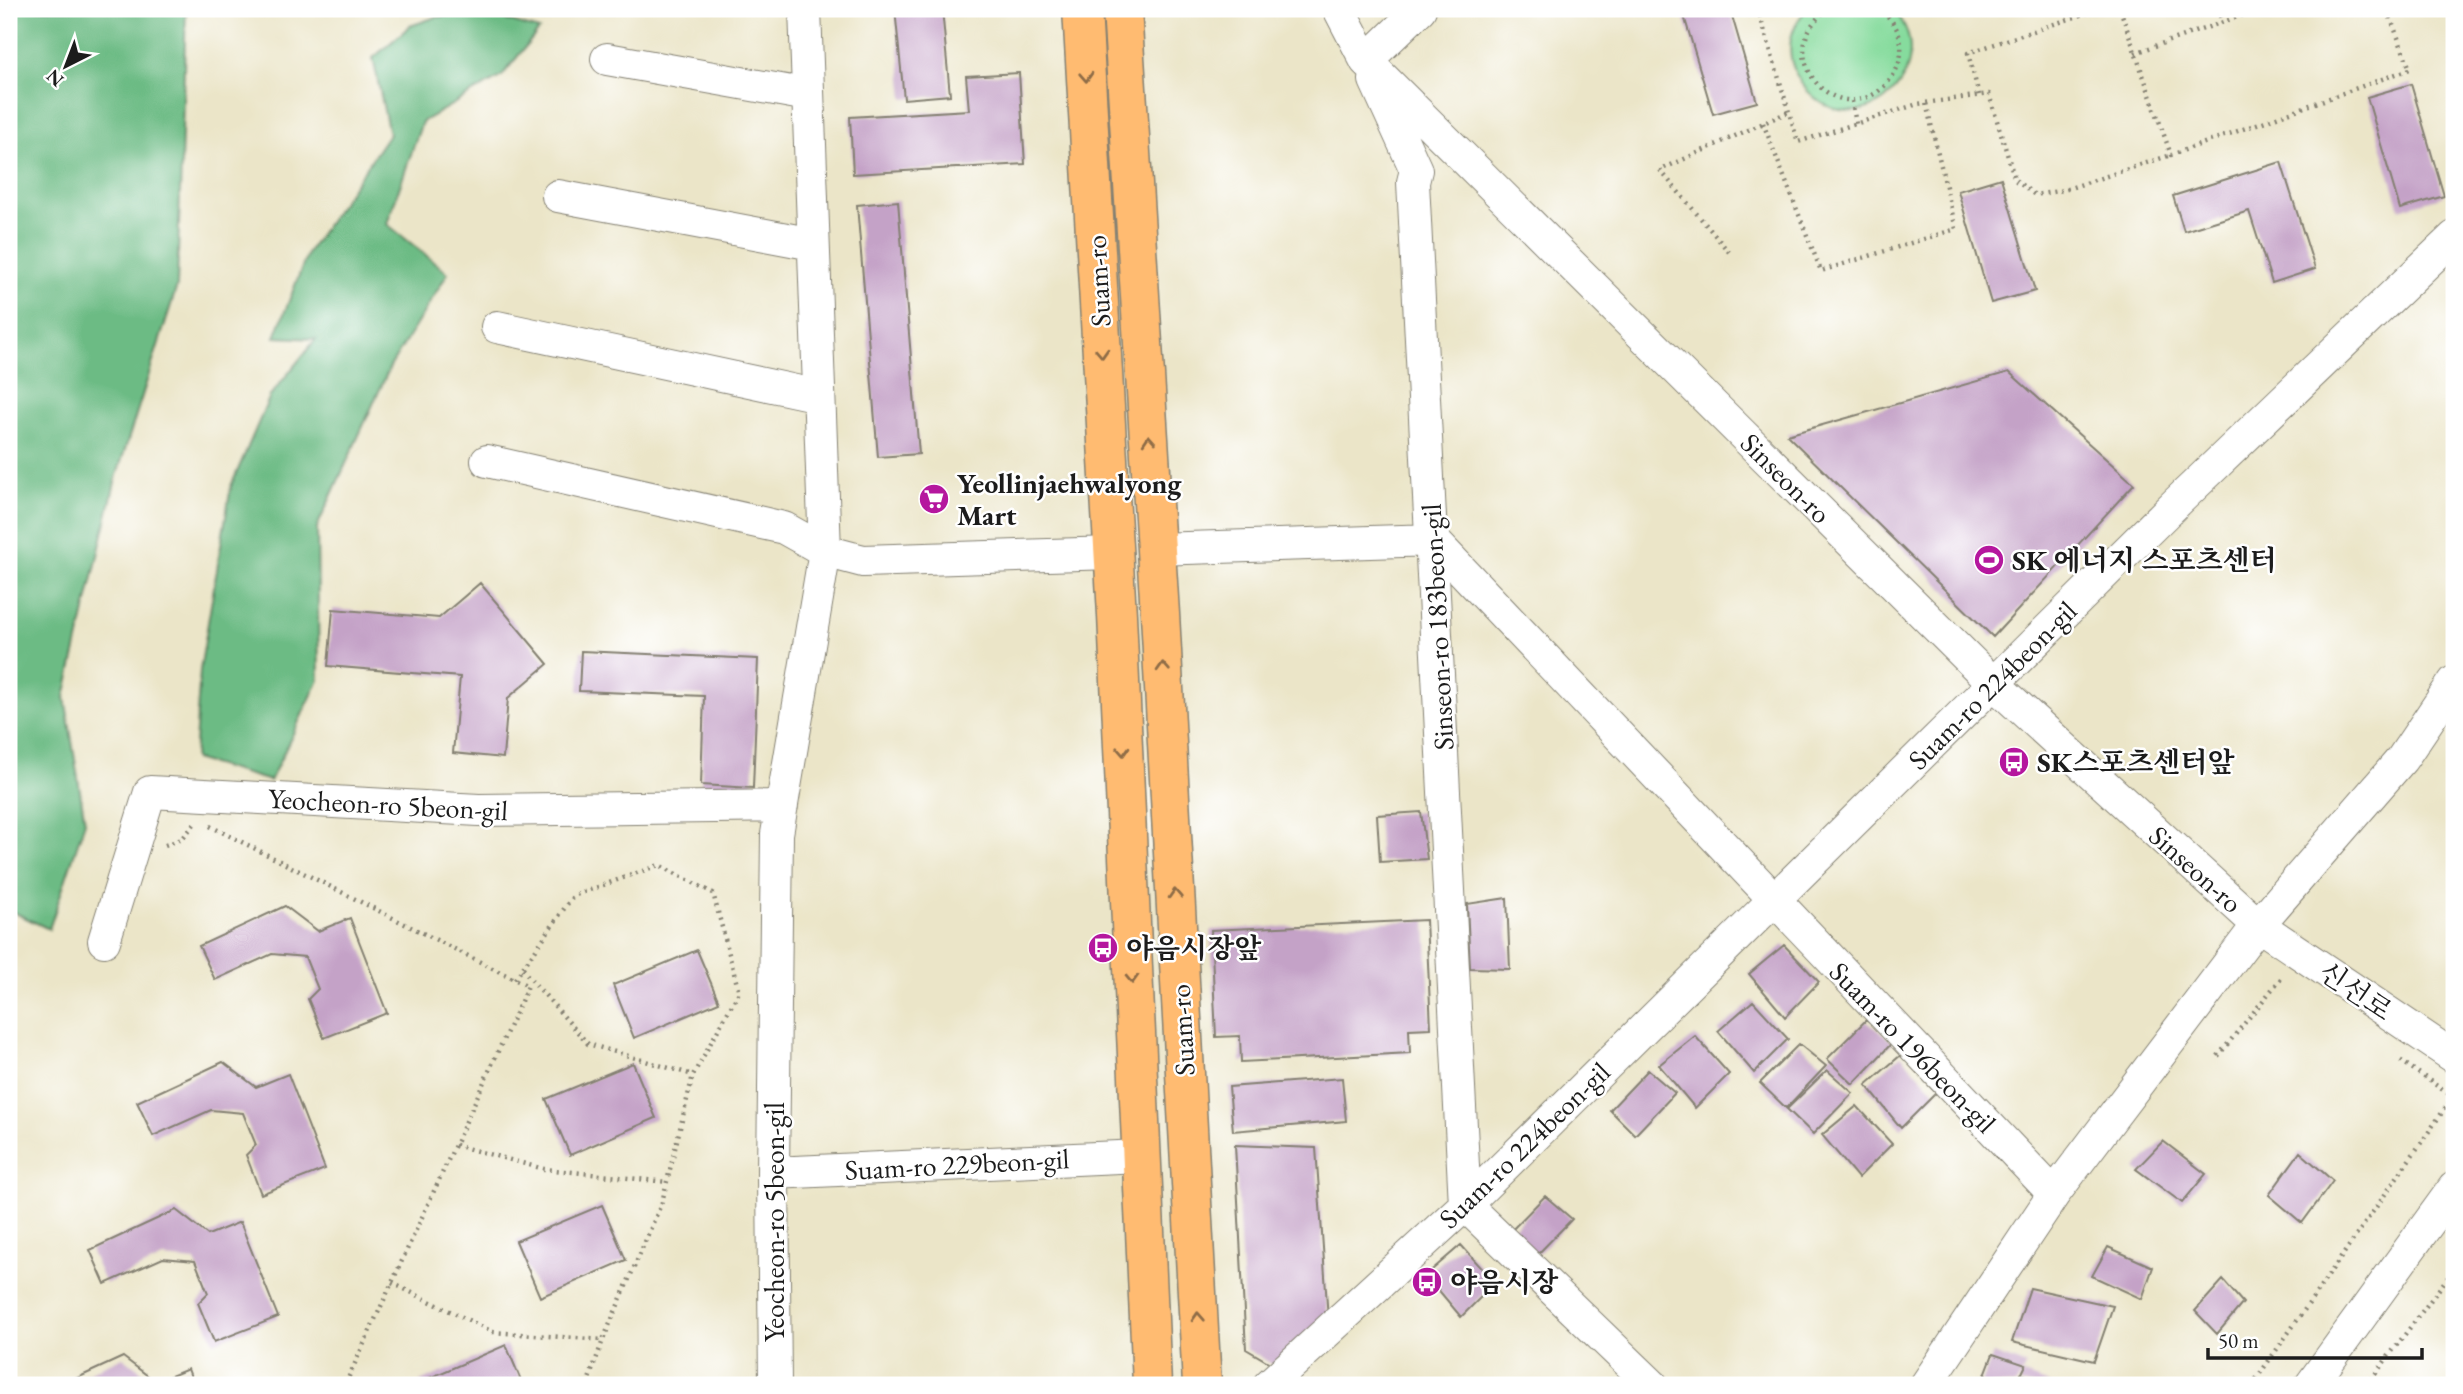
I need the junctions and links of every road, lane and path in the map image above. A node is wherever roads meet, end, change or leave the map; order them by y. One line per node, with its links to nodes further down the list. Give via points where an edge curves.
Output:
1 (805, 9): 22 (street, Yeocheon-ro 5beon-gil)
2 (1082, 9): 40 (main road, Suam-ro, one-way to 40)
3 (1122, 9): 38 (main road, Suam-ro, one-way to 3)
4 (1339, 9): 21 (street, Sinseon-ro)
5 (1387, 9): 21 (street)
6 (1420, 9): 21 (street)
7 (1758, 9): 26 (path)
8 (1828, 9): 24 (path, via 1808,32 1805,60 1818,85 1833,96)
9 (1879, 9): 24 (path, via 1897,28 1901,59 1883,88)
10 (2099, 9): 23 (path, via 1968,52)
11 (2120, 9): 19 (path)
12 (2218, 9): 18 (path)
13 (2234, 9): 17 (path)
14 (2260, 9): 16 (path)
15 (2387, 9): 29 (path, via 2410,69)
16 (2251, 10): 17 (path)
17 (2236, 17): 18 (path)
18 (2222, 22): 19 (path)
19 (2135, 53): 29 (path)
20 (607, 59): 22 (street)
21 (1366, 61): 37 (street, Sinseon-ro 183beon-gil, via 1416,170 1413,182); 42 (street, Sinseon-ro)
22 (808, 95): 32 (street, Yeocheon-ro 5beon-gil)
23 (1979, 95): 25 (path); 29 (path, via 1989,94 2015,180 2035,195)
24 (1852, 101): 28 (path)
25 (1926, 103): 27 (path, via 1956,229 1821,271); 28 (path)
26 (1788, 112): 27 (path); 28 (path, via 1798,142)
27 (1763, 123): 33 (path, via 1660,170)
28 (1856, 124)
29 (2171, 155)
30 (558, 196): 32 (street)
31 (2454, 237): 42 (street, Suam-ro 224beon-gil)
32 (813, 244): 35 (street, Yeocheon-ro 5beon-gil)
33 (1728, 251)
34 (497, 327): 35 (street)
35 (819, 396): 39 (street, Yeocheon-ro 5beon-gil)
36 (487, 461): 39 (street, via 784,528)
37 (1433, 540): 38 (street); 45 (street); 61 (street, Sinseon-ro 183beon-gil)
38 (1156, 549): 71 (main road, Suam-ro, one-way to 38)
39 (825, 551): 40 (street, via 863,561); 43 (street, Yeocheon-ro 5beon-gil)
40 (1113, 553): 56 (main road, Suam-ro, one-way to 56)
41 (2454, 682): 46 (street, via 2402,759)
42 (1993, 684): 45 (street, Suam-ro 224beon-gil); 46 (street, Sinseon-ro)
43 (782, 806): 47 (street, Yeocheon-ro 5beon-gil, via 479,810 150,792); 57 (street, Yeocheon-ro 5beon-gil, via 777,834)
44 (209, 825): 49 (path)
45 (1773, 900): 60 (street, Suam-ro 196beon-gil); 61 (street, Suam-ro 224beon-gil)
46 (2258, 925): 53 (street, 신선로); 60 (street)
47 (104, 941)
48 (522, 969): 49 (path); 54 (path, via 588,1044); 54 (path, via 573,896 659,865 713,893 738,992)
49 (515, 979): 55 (path, via 528,986)
50 (2294, 985): 51 (path, via 2282,978)
51 (2218, 1056)
52 (2396, 1057): 75 (path, via 2453,1097)
53 (2454, 1057)
54 (694, 1075): 58 (path)
55 (455, 1145): 58 (path, via 544,1169); 64 (path)
56 (1140, 1156): 57 (street, Suam-ro 229beon-gil); 70 (main road, Suam-ro)
57 (773, 1173): 69 (street, Yeocheon-ro 5beon-gil)
58 (667, 1182): 65 (path)
59 (2454, 1188): 66 (street)
60 (2054, 1194): 74 (street)
61 (1465, 1205): 72 (street, Suam-ro 224beon-gil); 73 (street)
62 (2454, 1218): 66 (street)
63 (2454, 1269): 76 (path)
64 (392, 1283): 65 (path, via 492,1332); 67 (path)
65 (603, 1339): 68 (path)
66 (2327, 1382)
67 (345, 1385)
68 (587, 1385)
69 (775, 1385)
70 (1152, 1385)
71 (1202, 1385)
72 (1269, 1385)
73 (1652, 1385)
74 (1927, 1385)
75 (2252, 1385)
76 (2367, 1385)

